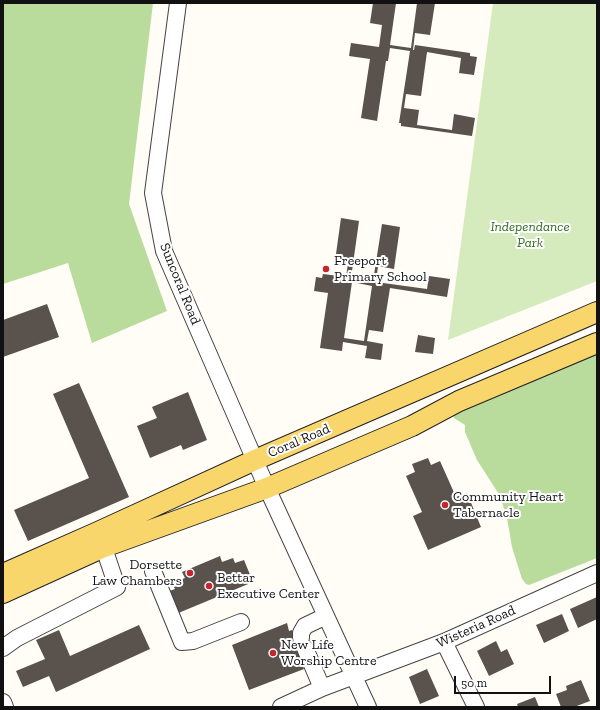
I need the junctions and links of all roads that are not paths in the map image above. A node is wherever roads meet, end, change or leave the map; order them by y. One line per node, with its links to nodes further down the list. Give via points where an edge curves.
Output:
1 (178, 3): 7 (street, Suncoral Road, via 153,193 164,251)
2 (597, 312): 3 (main road, Coral Road)
3 (574, 322): 4 (main road); 5 (main road, Coral Road)
4 (592, 346): 6 (main road, Coral Road)
5 (448, 376): 6 (main road); 7 (main road, Coral Road)
6 (460, 401): 8 (main road, Coral Road, via 412,426)
7 (255, 460): 8 (street, Suncoral Road); 9 (main road, Coral Road)
8 (267, 488): 9 (main road, Coral Road); 14 (street, Suncoral Road)
9 (101, 540): 12 (main road, Coral Road); 13 (main road, Coral Road); 17 (street, via 117,587 17,638)
10 (153, 571): 15 (street, via 182,642 192,641)
11 (597, 573): 16 (street, Wisteria Road)
12 (3, 574)
13 (3, 593)
14 (326, 616): 18 (street, Suncoral Road); 19 (street, via 305,626 301,633)
15 (241, 622)
16 (444, 642): 18 (street, Wisteria Road); 24 (street)
17 (3, 648)
18 (354, 677): 19 (street, Wisteria Road); 23 (street, Suncoral Road)
19 (322, 688): 22 (street, Wisteria Road)
20 (3, 702): 21 (street)
21 (5, 707)
22 (281, 707)
23 (368, 707)
24 (476, 707)

